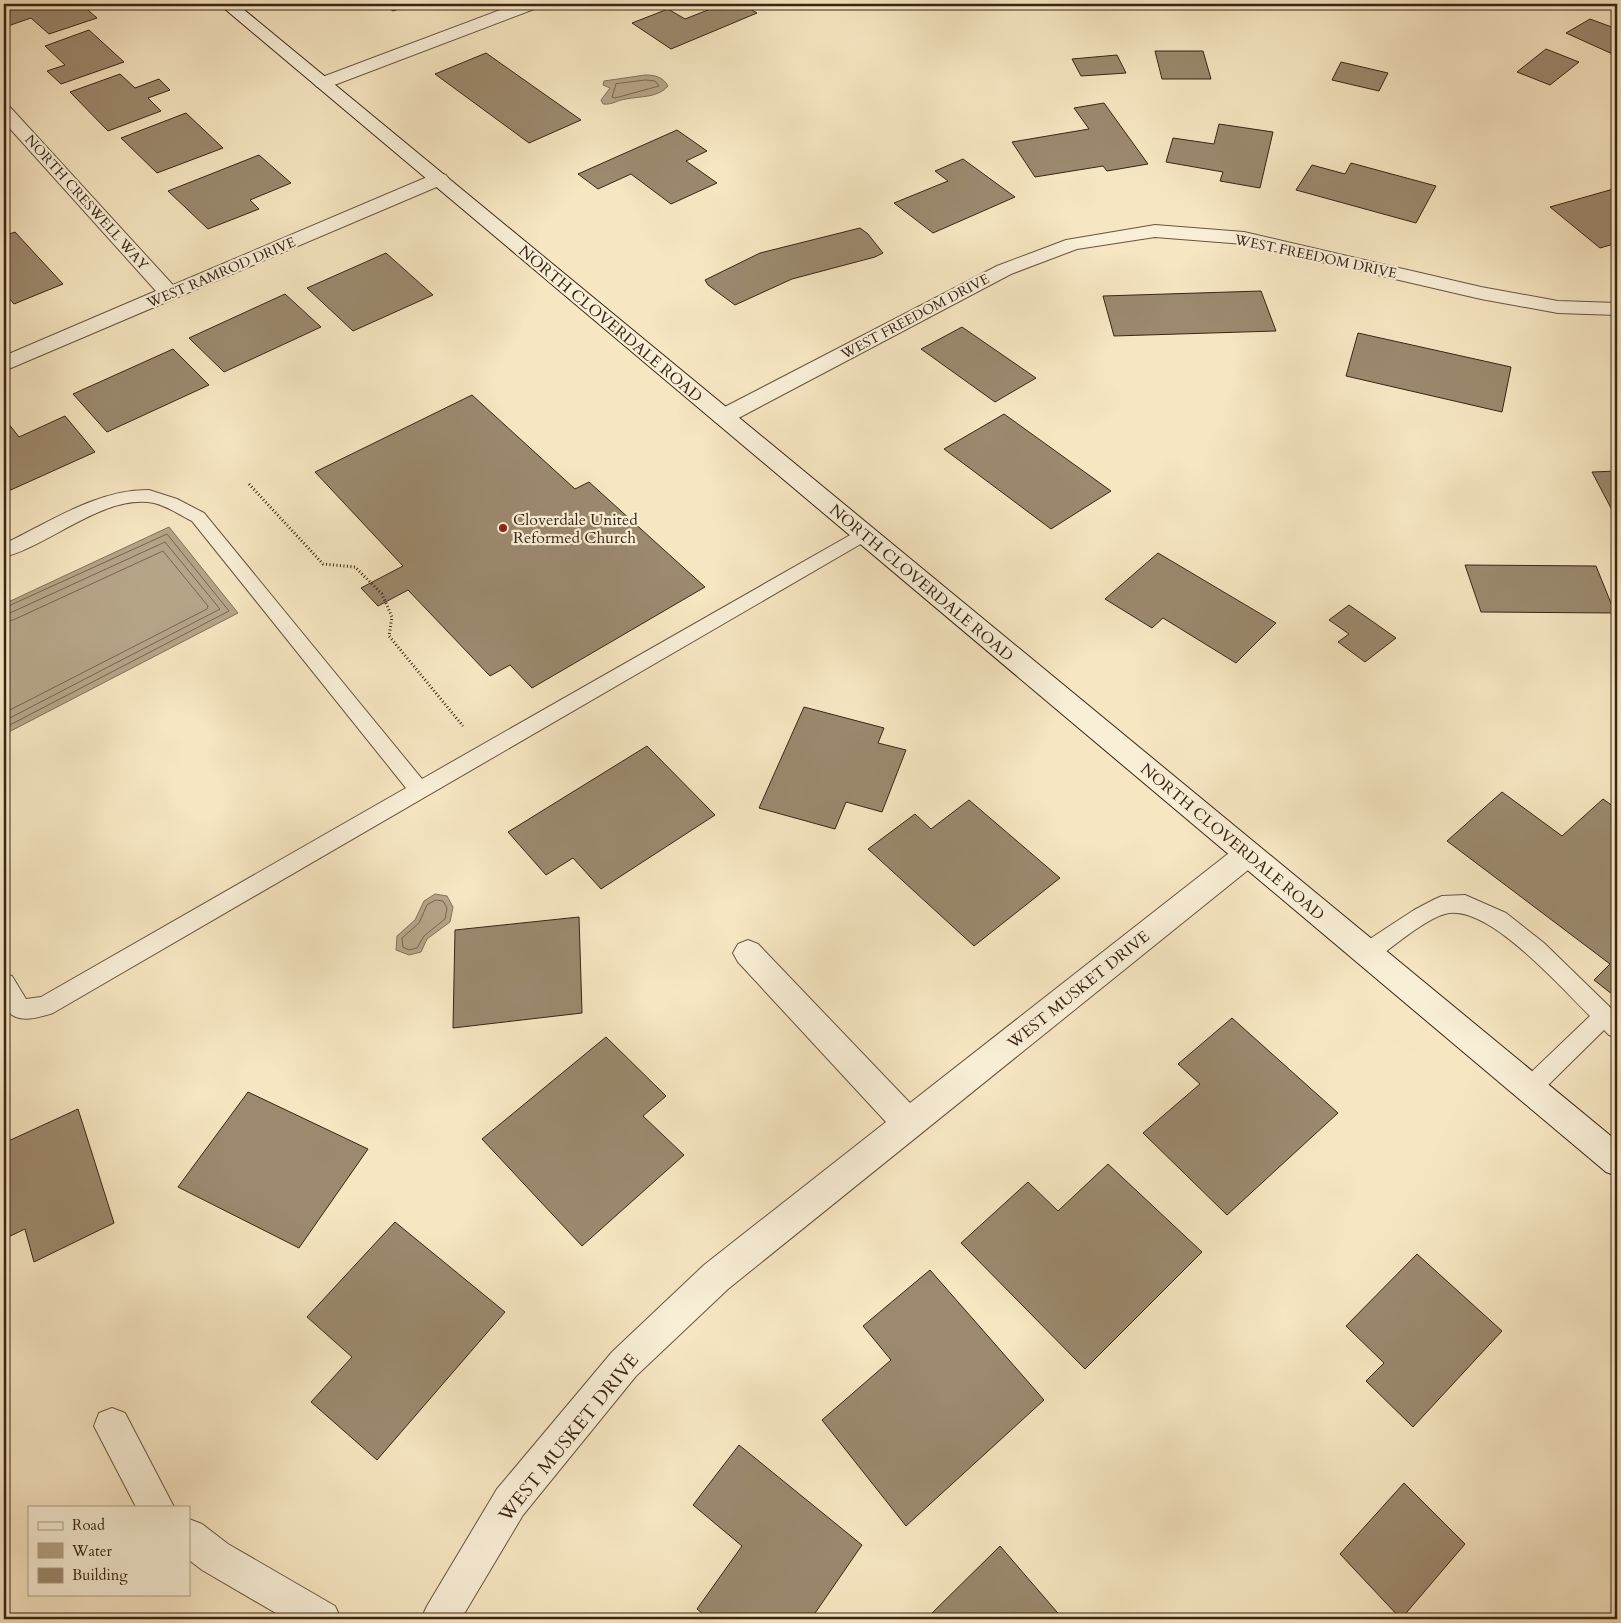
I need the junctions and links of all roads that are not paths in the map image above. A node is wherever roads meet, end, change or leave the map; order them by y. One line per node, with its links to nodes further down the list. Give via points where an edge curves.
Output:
1 (227, 4): 3 (street, NORTH CLOVERDALE ROAD)
2 (531, 4): 3 (street)
3 (323, 82): 5 (street, NORTH CLOVERDALE ROAD)
4 (5, 114): 6 (street, NORTH CRESWELL WAY)
5 (439, 179): 6 (street, WEST RAMROD DRIVE); 9 (street, NORTH CLOVERDALE ROAD)
6 (170, 294): 8 (street, WEST RAMROD DRIVE)
7 (1617, 309): 9 (street, WEST FREEDOM DRIVE, via 1558,308 1244,238 1155,231 1073,244 1004,270)
8 (4, 364)
9 (723, 417): 10 (street, NORTH CLOVERDALE ROAD)
10 (865, 534): 12 (lane); 13 (street, NORTH CLOVERDALE ROAD)
11 (4, 551): 12 (lane, via 98,507 142,495 168,501 198,517)
12 (420, 790): 16 (lane, via 45,1006 20,1010)
13 (1248, 854): 15 (street, NORTH CLOVERDALE ROAD); 19 (street, WEST MUSKET DRIVE)
14 (748, 953): 19 (street)
15 (1368, 953): 17 (lane, via 1442,905 1465,904 1499,919 1536,949); 18 (street, NORTH CLOVERDALE ROAD)
16 (4, 983)
17 (1611, 1021): 18 (lane)
18 (1530, 1088): 20 (street, NORTH CLOVERDALE ROAD)
19 (908, 1124): 25 (street, WEST MUSKET DRIVE, via 716,1277 624,1364 510,1502)
20 (1617, 1161)
21 (112, 1426): 22 (street)
22 (155, 1506)
23 (190, 1538): 24 (street, via 215,1557)
24 (322, 1619)
25 (440, 1619)

